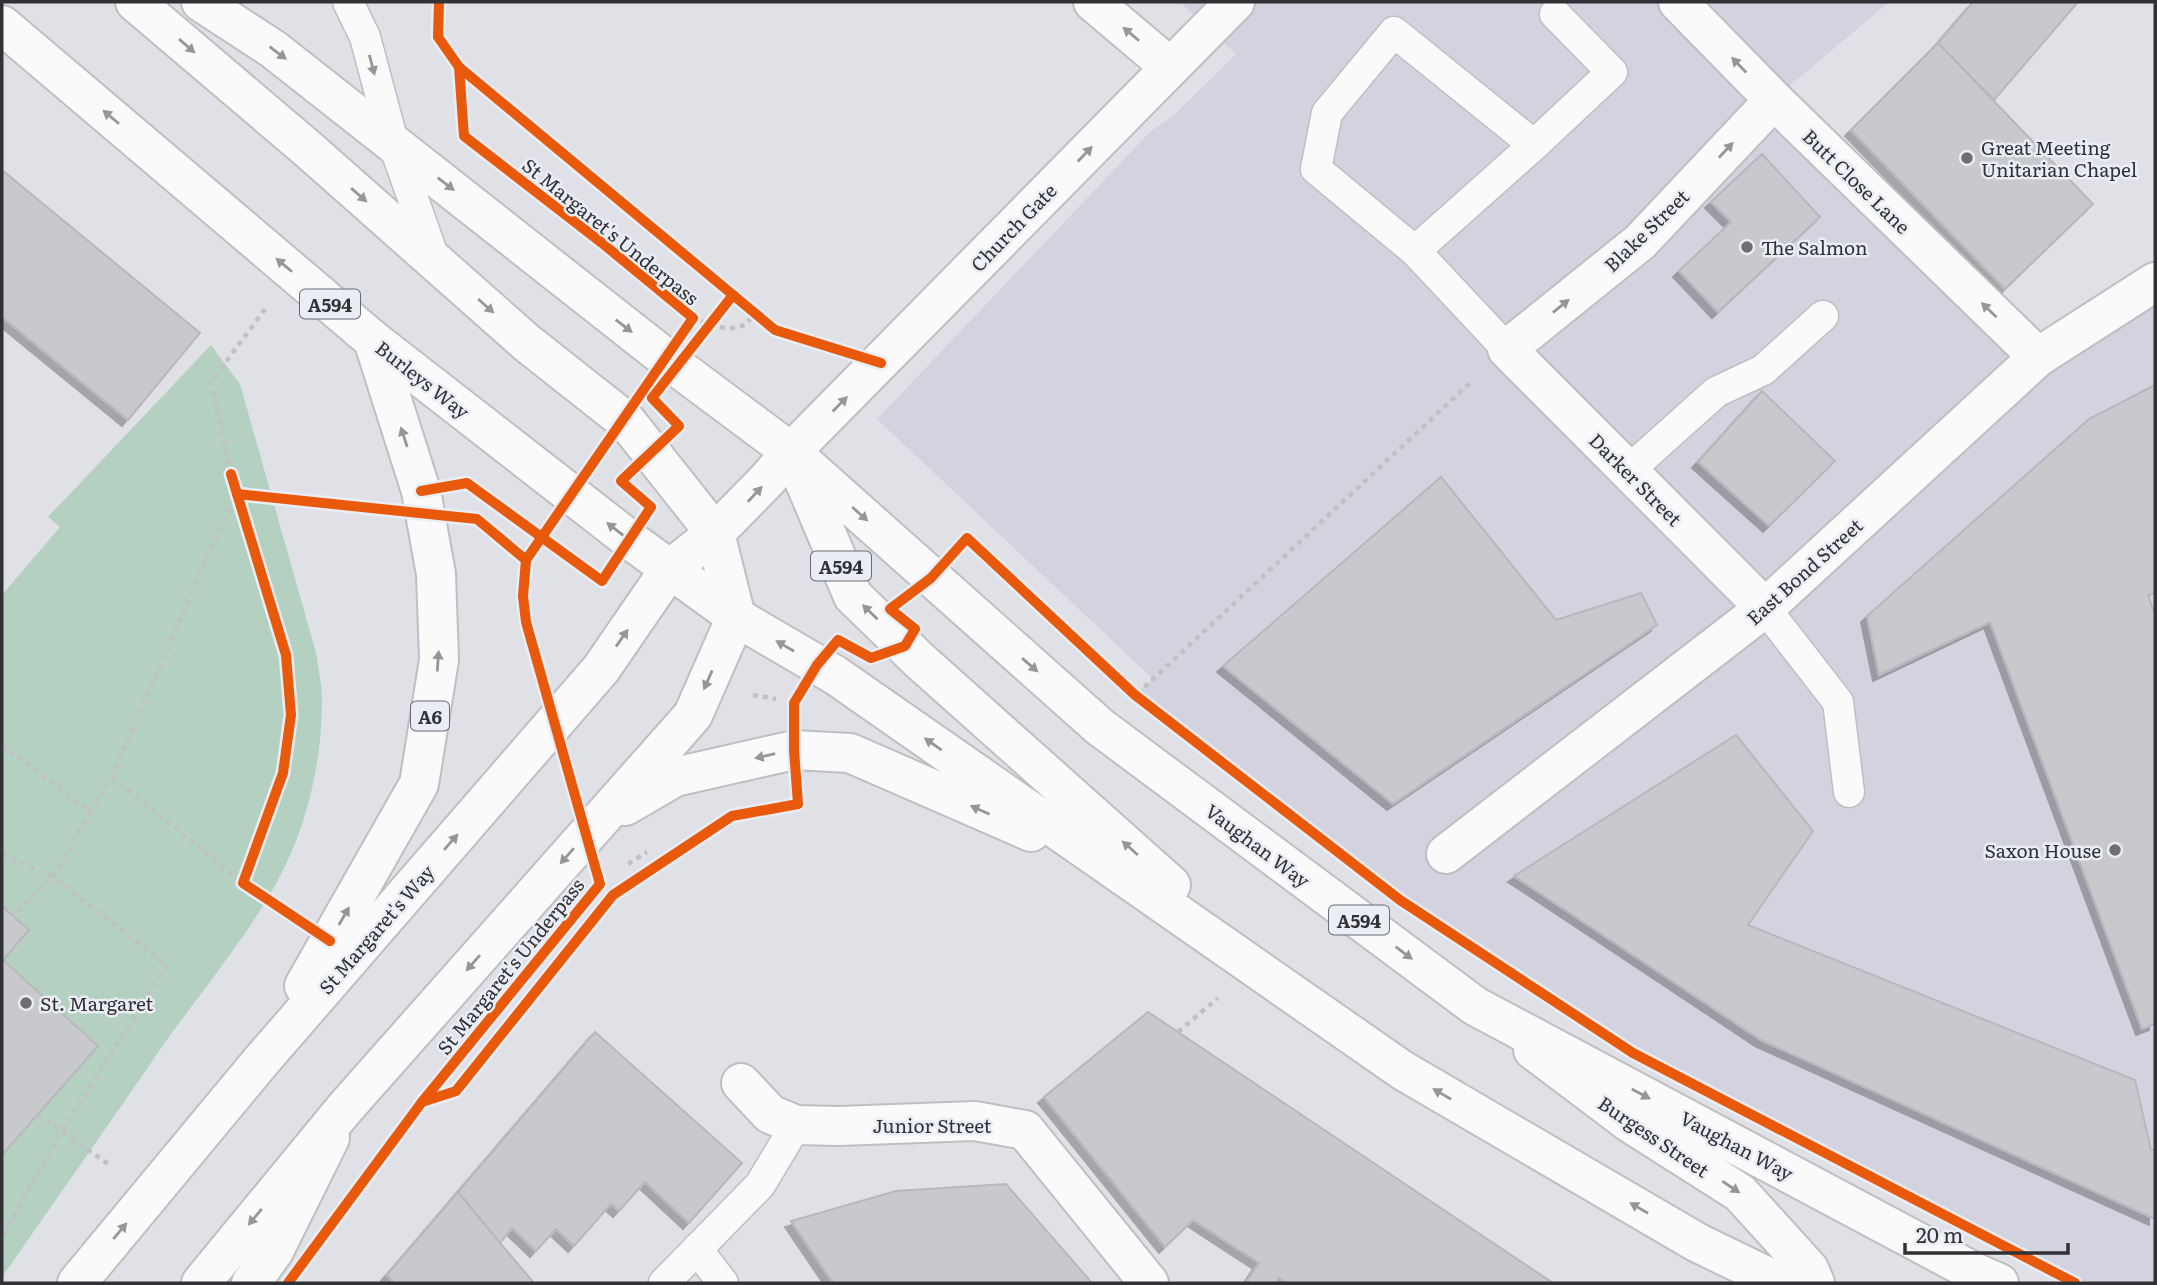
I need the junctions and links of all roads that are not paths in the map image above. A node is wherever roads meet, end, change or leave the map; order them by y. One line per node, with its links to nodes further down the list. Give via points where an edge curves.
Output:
1 (135, 2): 14 (main road, one-way to 14)
2 (201, 2): 11 (main road, A594, one-way to 11, via 273,49)
3 (348, 2): 11 (lane, one-way to 11, via 365,37)
4 (1093, 2): 9 (main road, one-way to 4)
5 (1235, 2): 9 (main road, Church Gate)
6 (1678, 2): 10 (main road, Butt Close Lane, one-way to 6)
7 (1555, 14): 12 (lane, via 1612,72)
8 (2, 25): 17 (main road, Burleys Way / A594, one-way to 8)
9 (1170, 67): 20 (main road, Church Gate, one-way to 9)
10 (1774, 100): 18 (main road, Blake Street, one-way to 10, via 1640,242); 19 (main road, Butt Close Lane, one-way to 10)
11 (393, 142): 14 (lane); 20 (main road, A594, one-way to 20, via 687,353)
12 (1534, 145): 13 (lane); 13 (lane, via 1394,32 1327,114 1316,169)
13 (1415, 251): 18 (lane)
14 (435, 261): 22 (main road, one-way to 22, via 527,343 627,422)
15 (2155, 282): 19 (main road, East Bond Street)
16 (1823, 316): 21 (lane, via 1763,370 1716,391)
17 (373, 340): 23 (main road, Burleys Way / A594, one-way to 17); 32 (main road, A6, one-way to 17, via 419,784 439,660 436,574 425,509)
18 (1507, 349): 21 (main road, Darker Street)
19 (2038, 357): 24 (main road, East Bond Street)
20 (791, 452): 22 (main road, Church Gate, one-way to 20); 30 (main road, A594, one-way to 20, via 853,596); 31 (main road, Vaughan Way / A594, one-way to 31, via 1100,727)
21 (1628, 471): 24 (main road, Darker Street)
22 (715, 533): 23 (main road, St Margaret's Way); 25 (main road)
23 (669, 570): 25 (main road, Burleys Way / A594); 32 (main road, St Margaret's Way / A6, one-way to 23, via 594,677)
24 (1765, 608): 26 (lane, via 1838,702); 28 (main road, East Bond Street)
25 (736, 617): 27 (main road, one-way to 27, via 693,715); 29 (main road, Burleys Way / A594, one-way to 25, via 835,675)
26 (1849, 792)
27 (596, 823): 29 (main road, one-way to 27, via 850,753 794,750 675,777); 34 (main road, one-way to 34)
28 (1446, 854)
29 (1110, 867): 30 (main road, A594)
30 (1291, 991): 43 (main road, A594, one-way to 30, via 1698,1243 1402,1070)
31 (1475, 1006): 44 (main road, Burgess Street, one-way to 44, via 1630,1123 1740,1192 1810,1269); 45 (main road, Vaughan Way / A594, one-way to 45)
32 (262, 1060): 37 (main road, St Margaret's Way / A6, one-way to 32)
33 (741, 1083): 35 (main road, Junior Street, via 770,1114)
34 (345, 1108): 38 (main road, one-way to 38); 39 (main road, via 274,1251)
35 (796, 1125): 36 (lane, via 760,1185); 42 (main road, Junior Street, via 975,1121 1025,1130)
36 (697, 1249): 40 (lane); 41 (lane)
37 (76, 1283)
38 (201, 1283)
39 (251, 1283)
40 (664, 1283)
41 (723, 1283)
42 (1149, 1283)
43 (1781, 1283)
44 (1815, 1283)
45 (1999, 1283)

